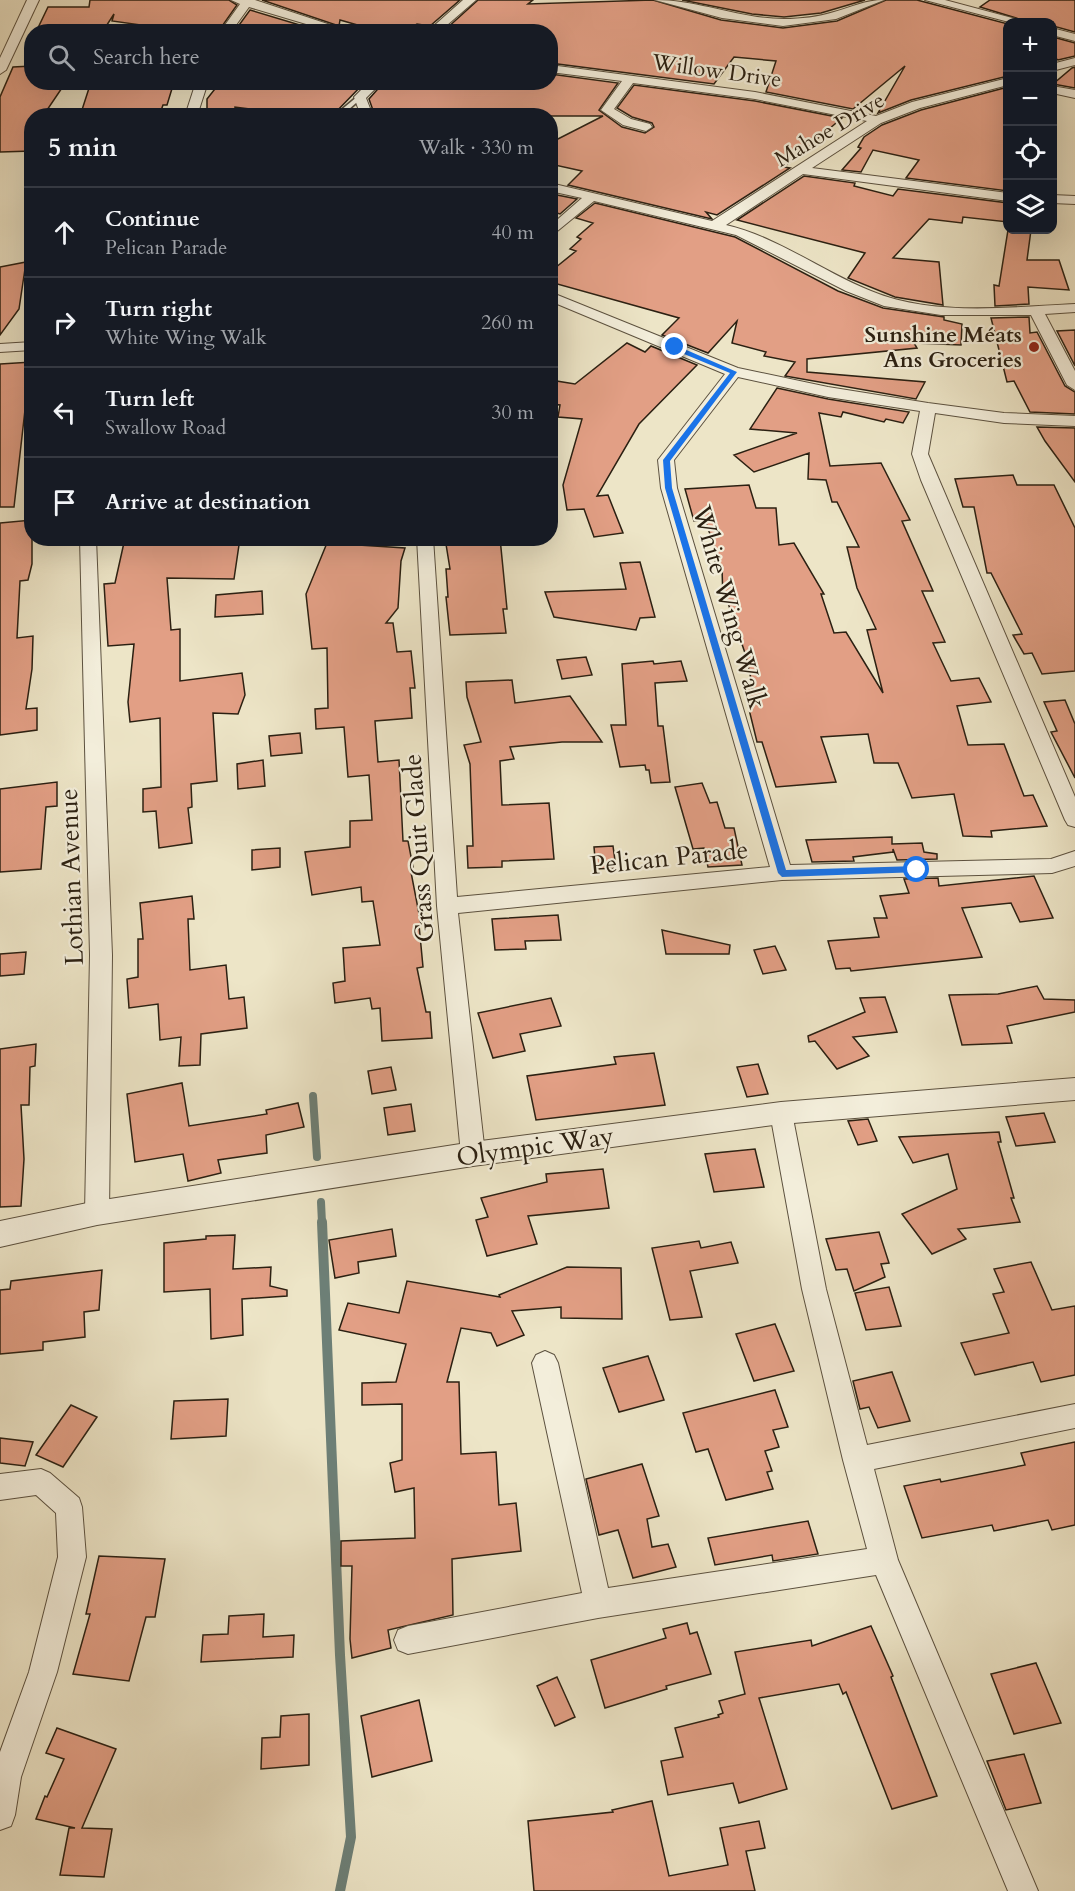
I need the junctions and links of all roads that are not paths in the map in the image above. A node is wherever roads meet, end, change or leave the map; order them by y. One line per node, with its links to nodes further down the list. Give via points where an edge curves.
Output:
1 (33, 0): 16 (street)
2 (470, 0): 10 (street)
3 (661, 0): 4 (street, via 755,22 777,23 824,19)
4 (878, 0)
5 (931, 0): 7 (street)
6 (244, 1): 8 (street); 9 (street)
7 (1005, 18)
8 (230, 24)
9 (320, 24)
10 (442, 24)
11 (1057, 32): 12 (street)
12 (1075, 38)
13 (1075, 60): 14 (street)
14 (1057, 67)
15 (558, 69): 17 (street, Willow Drive)
16 (0, 70)
17 (630, 79): 27 (street, Willow Drive, via 765,97); 28 (street, via 607,110 627,122)
18 (1003, 82): 27 (street, Mahoe Drive, via 916,105)
19 (199, 90): 24 (street)
20 (367, 90): 23 (street)
21 (1057, 90): 22 (street)
22 (1075, 94)
23 (360, 97): 25 (lane); 26 (street)
24 (194, 108)
25 (347, 108)
26 (364, 108)
27 (877, 120): 29 (street, Mahoe Drive)
28 (646, 127)
29 (800, 170): 31 (street); 35 (street, Mahoe Drive)
30 (558, 190): 32 (street)
31 (1003, 196)
32 (591, 197): 35 (street); 36 (street)
33 (1057, 199): 34 (street)
34 (1075, 200)
35 (716, 225): 39 (street, via 764,241 869,296 919,308)
36 (558, 226)
37 (558, 299): 42 (street)
38 (1075, 308): 39 (street)
39 (1035, 310): 43 (street)
40 (24, 346): 41 (street)
41 (0, 348)
42 (734, 372): 44 (street); 50 (street, White Wing Walk, via 666,460 669,488)
43 (1075, 385)
44 (928, 408): 45 (street, via 1004,418); 48 (street, via 920,454 929,480)
45 (1075, 421)
46 (88, 546): 55 (street, Lothian Avenue, via 101,954)
47 (425, 546): 51 (street, Grass Quit Glade)
48 (1075, 820)
49 (1075, 858): 50 (street, Pelican Parade, via 1052,866)
50 (782, 873): 51 (street, Pelican Parade)
51 (447, 906): 54 (street, Grass Quit Glade)
52 (1075, 1089): 53 (street, Olympic Way)
53 (781, 1113): 54 (street, Olympic Way); 59 (street, via 814,1289)
54 (473, 1154): 55 (street, Olympic Way)
55 (97, 1213): 56 (street, Olympic Way)
56 (0, 1234)
57 (545, 1363): 62 (street)
58 (1075, 1416): 59 (street)
59 (856, 1460): 61 (street)
60 (0, 1487): 64 (street, via 41,1482 69,1507 72,1557 43,1672)
61 (884, 1560): 62 (street); 66 (street)
62 (598, 1604): 63 (street)
63 (408, 1640)
64 (3, 1777): 65 (street)
65 (0, 1815)
66 (1023, 1891)

